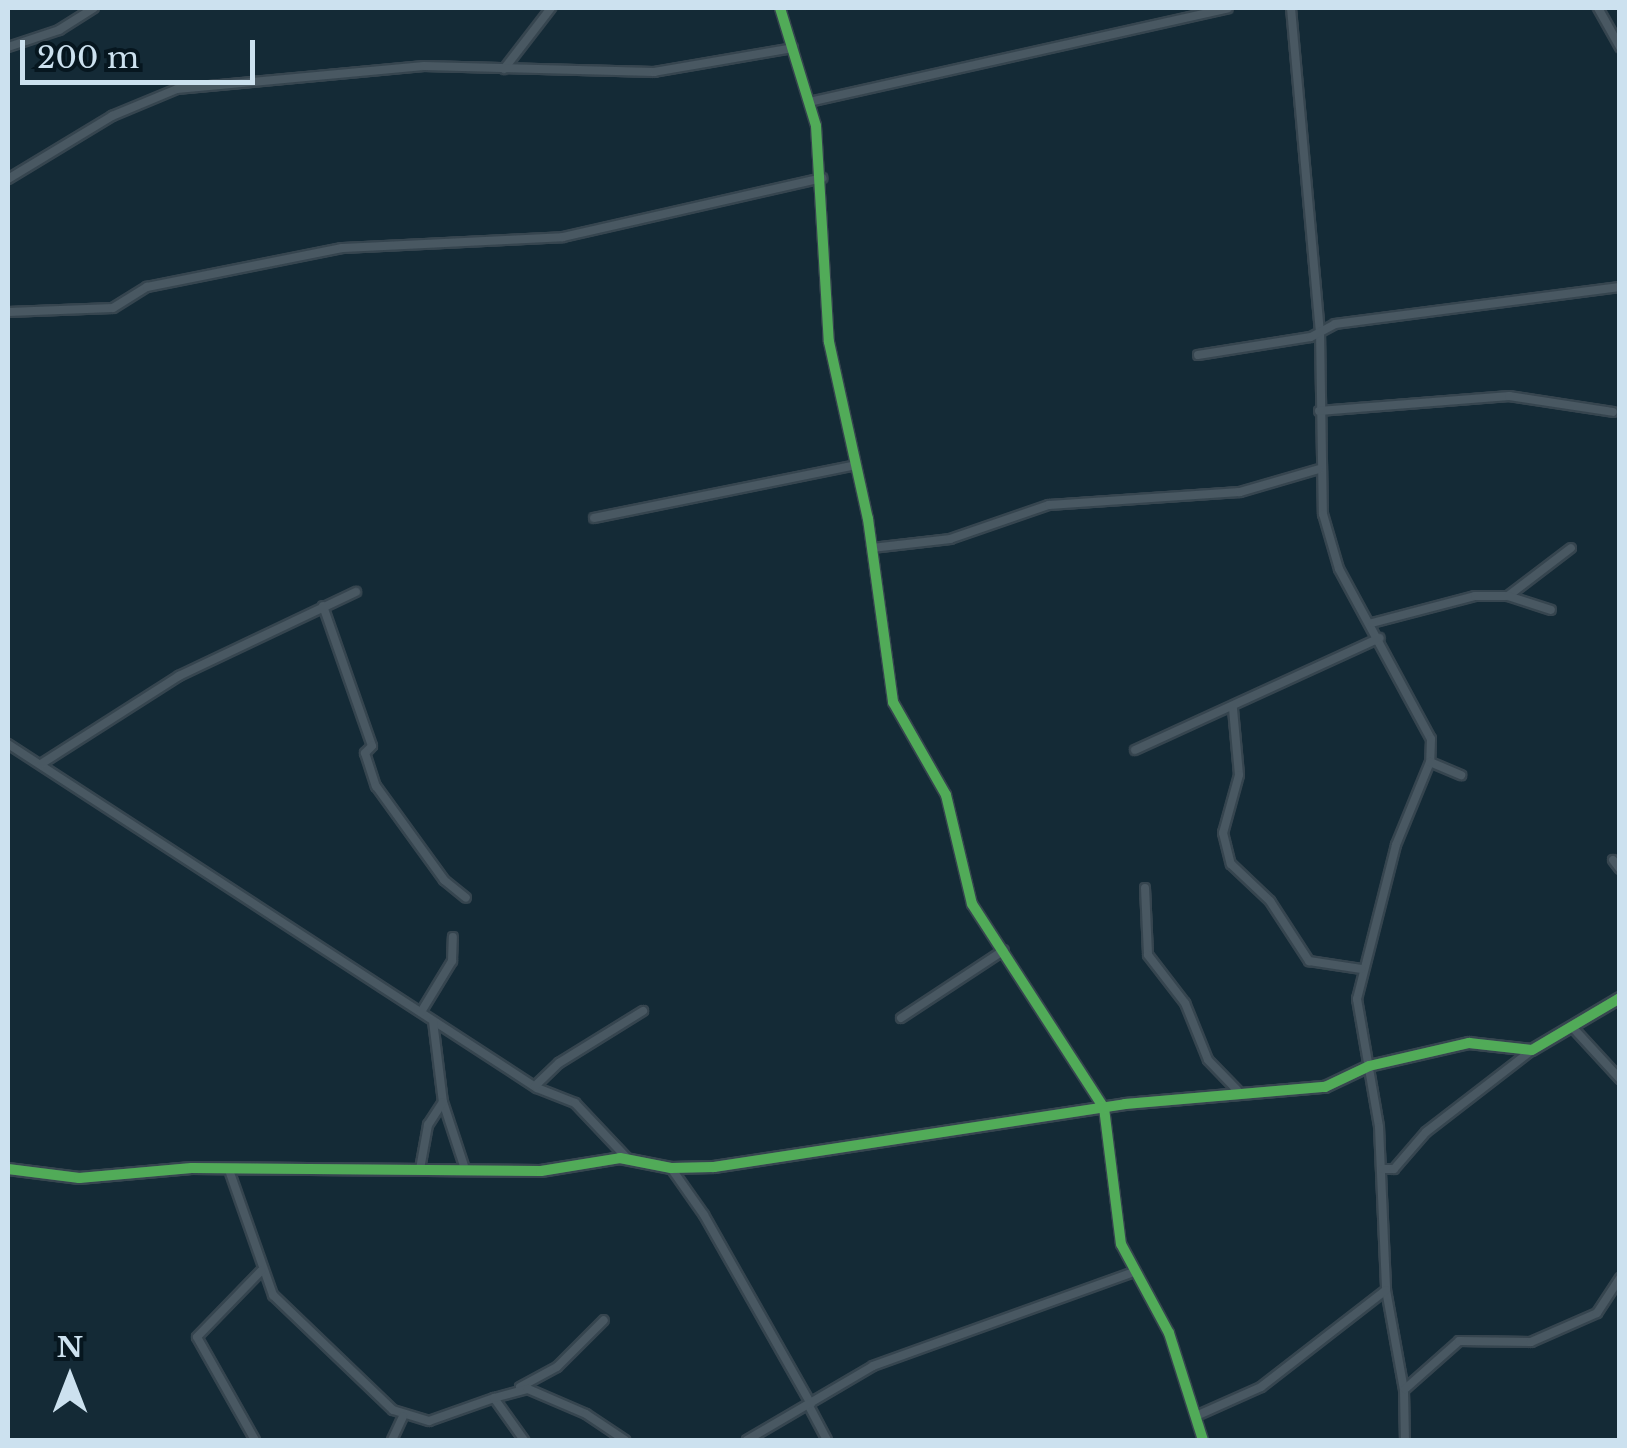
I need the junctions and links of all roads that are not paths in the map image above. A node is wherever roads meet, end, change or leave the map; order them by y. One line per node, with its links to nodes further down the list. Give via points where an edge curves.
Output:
1 (94, 8): 7 (street, via 59,30)
2 (551, 8): 10 (street)
3 (780, 8): 8 (street)
4 (1228, 8): 11 (street)
5 (1290, 8): 16 (street)
6 (1598, 8): 9 (street)
7 (8, 47)
8 (793, 48): 10 (street, via 654,72); 11 (street)
9 (1620, 48)
10 (504, 69): 13 (street, via 361,68 166,92)
11 (809, 102): 12 (street)
12 (822, 178): 15 (street, via 563,237 342,248 147,287 113,308); 20 (street, via 829,342)
13 (8, 180)
14 (1620, 287): 16 (street)
15 (8, 312)
16 (1320, 331): 17 (street); 18 (street)
17 (1198, 355)
18 (1319, 411): 19 (street, via 1509,396); 21 (street)
19 (1613, 412)
20 (856, 465): 22 (street); 23 (street)
21 (1319, 469): 23 (street, via 1240,492 1049,505 950,539); 29 (street, via 1339,569)
22 (594, 518)
23 (872, 548): 42 (street, via 894,702 946,795 972,904)
24 (1571, 548): 26 (street)
25 (356, 592): 27 (street)
26 (1508, 596): 28 (street); 29 (street, via 1454,600)
27 (323, 606): 35 (street, via 179,676); 40 (street, via 372,746 366,753 376,786)
28 (1551, 610)
29 (1372, 624): 30 (street)
30 (1380, 638): 31 (street, via 1279,680); 34 (street, via 1430,732)
31 (1233, 709): 33 (street); 43 (street, via 1238,775 1223,832 1231,864 1270,901 1309,961)
32 (8, 744): 35 (street)
33 (1136, 750)
34 (1430, 762): 36 (street); 43 (street, via 1405,818)
35 (41, 764): 46 (street)
36 (1460, 775)
37 (1613, 860): 38 (street)
38 (1620, 869)
39 (1145, 888): 54 (street, via 1148,954 1181,996 1208,1060)
40 (466, 898)
41 (453, 937): 46 (street, via 452,961)
42 (1004, 950): 47 (street); 56 (street)
43 (1361, 969): 51 (street, via 1358,1010)
44 (1620, 998): 49 (street)
45 (643, 1011): 53 (street)
46 (422, 1012): 48 (street)
47 (901, 1018)
48 (433, 1021): 53 (street); 55 (street)
49 (1574, 1030): 50 (street); 52 (street)
50 (1532, 1050): 51 (street, via 1469,1043); 61 (street, via 1426,1132 1394,1169)
51 (1369, 1066): 54 (street, via 1326,1087); 61 (street)
52 (1620, 1079)
53 (535, 1086): 57 (street, via 589,1113)
54 (1238, 1092): 56 (street)
55 (443, 1102): 59 (street); 63 (street, via 428,1125)
56 (1104, 1108): 60 (street, via 760,1162); 65 (street, via 1121,1244)
57 (627, 1158): 59 (street, via 570,1169); 60 (street)
58 (8, 1168): 62 (street, via 79,1178)
59 (466, 1168): 63 (street)
60 (670, 1168): 72 (street, via 704,1215)
61 (1382, 1169): 67 (street)
62 (230, 1170): 63 (street); 64 (street)
63 (420, 1170)
64 (261, 1271): 73 (street, via 274,1295); 75 (street, via 196,1338)
65 (1131, 1273): 72 (street, via 900,1354); 74 (street, via 1158,1307)
66 (1620, 1278): 70 (street, via 1596,1312 1531,1342 1460,1341)
67 (1386, 1290): 70 (street); 74 (street, via 1261,1386)
68 (604, 1320): 69 (street, via 557,1367)
69 (520, 1387): 71 (street); 78 (street, via 586,1414)
70 (1404, 1390): 82 (street)
71 (494, 1398): 73 (street, via 429,1421); 77 (street)
72 (810, 1405): 79 (street); 80 (street)
73 (402, 1416): 76 (street)
74 (1196, 1416): 81 (street)
75 (256, 1440)
76 (392, 1440)
77 (524, 1440)
78 (625, 1440)
79 (747, 1440)
80 (827, 1440)
81 (1203, 1440)
82 (1405, 1440)

